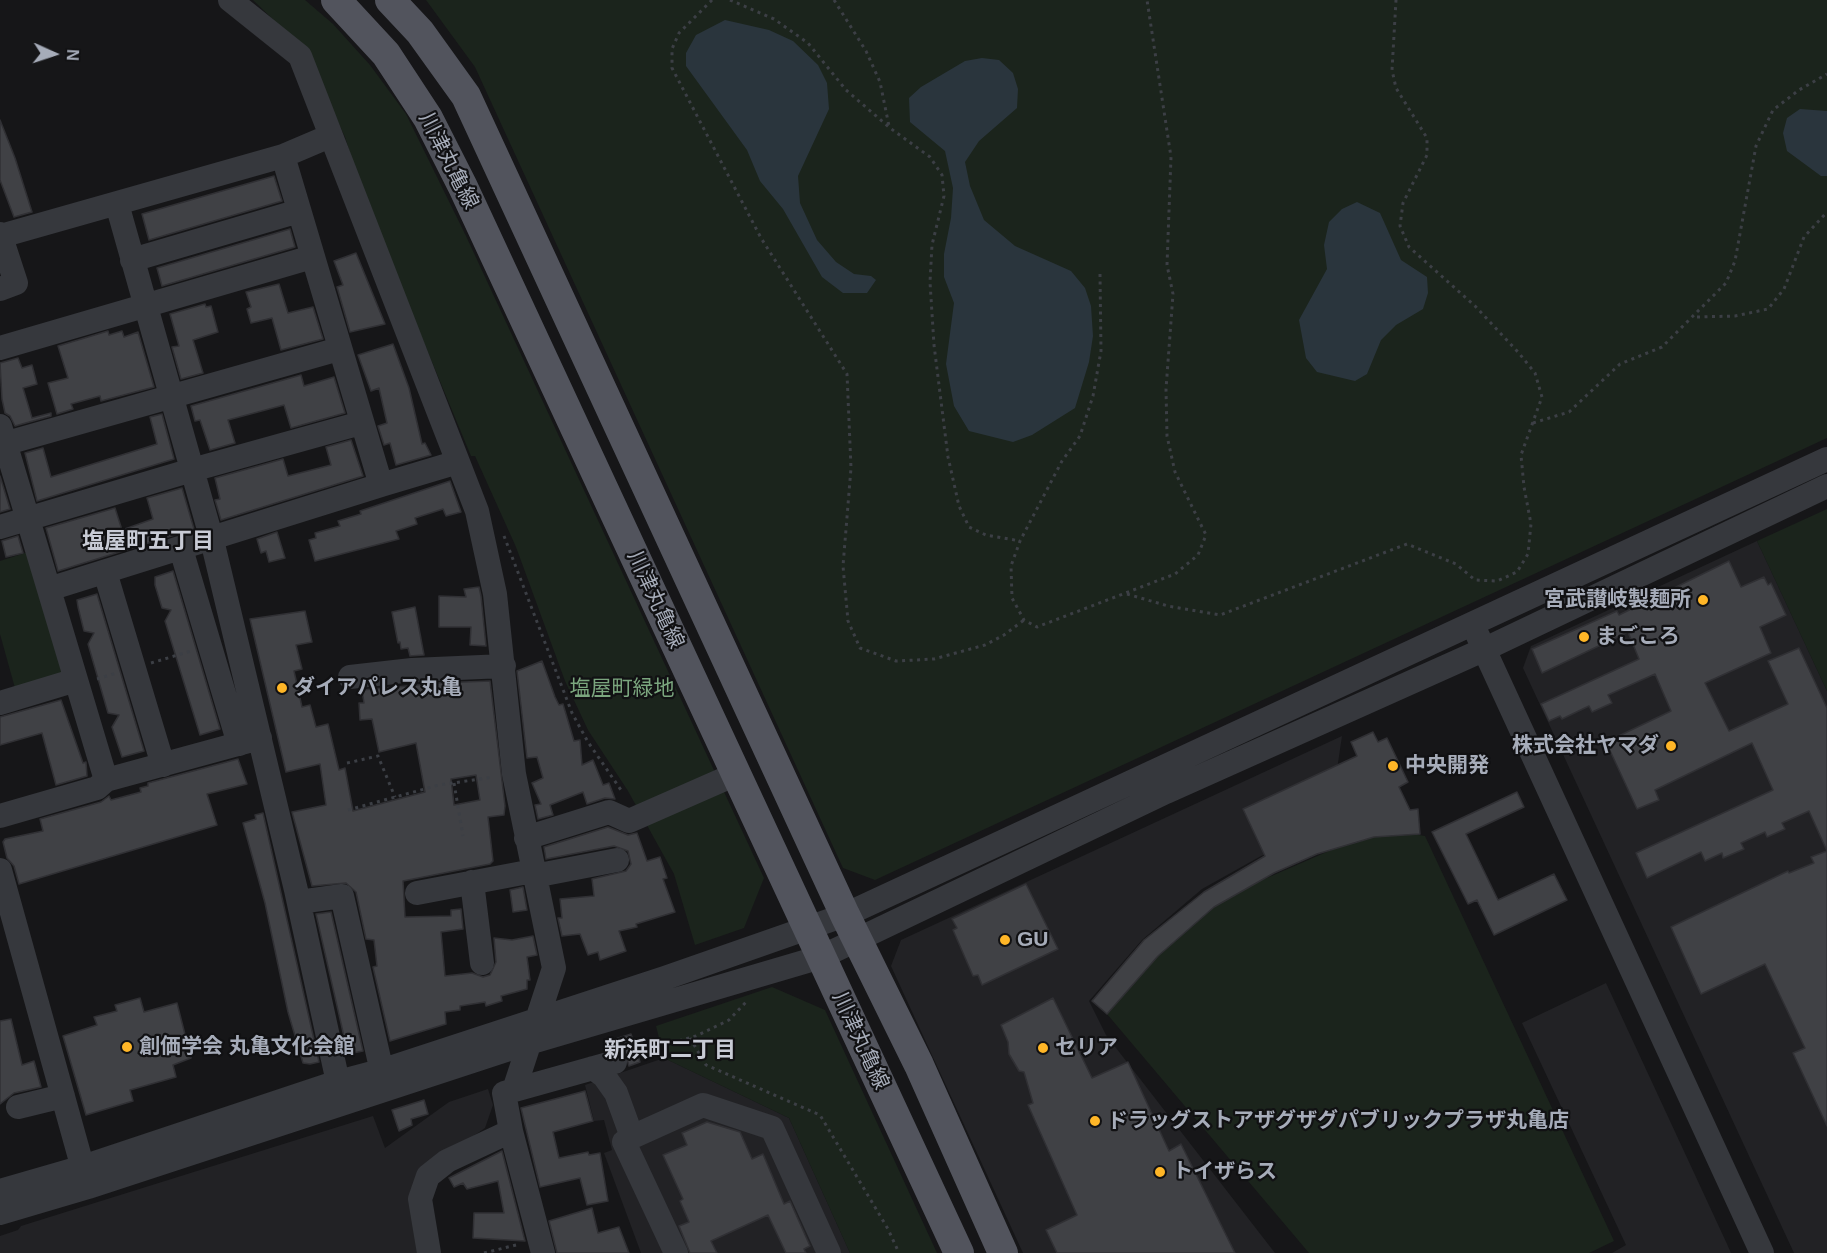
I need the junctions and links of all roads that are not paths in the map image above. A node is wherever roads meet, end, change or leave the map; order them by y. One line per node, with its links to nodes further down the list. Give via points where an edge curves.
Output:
1 (230, 0): 4 (street, via 300,56)
2 (336, 0): 37 (main road, 川津丸亀線, via 386,54 428,118)
3 (390, 0): 48 (main road, 川津丸亀線, via 420,32 466,96)
4 (330, 136): 5 (street); 19 (street)
5 (284, 156): 6 (street); 7 (street)
6 (117, 204): 8 (street); 10 (street)
7 (299, 211): 9 (street); 10 (street)
8 (0, 235): 11 (street, via 16,283)
9 (312, 257): 12 (street); 14 (street)
10 (132, 260): 12 (street)
11 (0, 289)
12 (146, 306): 13 (street); 15 (street)
13 (0, 348)
14 (339, 349): 15 (street); 16 (street)
15 (172, 396): 17 (street); 20 (street)
16 (362, 423): 20 (street); 21 (street)
17 (2, 438): 23 (street)
18 (1827, 459): 29 (street)
19 (458, 462): 21 (street); 31 (street, via 479,521 495,594)
20 (192, 470): 23 (street); 25 (street)
21 (381, 485): 25 (street)
22 (1827, 486): 30 (street)
23 (28, 519): 24 (street); 28 (street)
24 (0, 527)
25 (212, 540): 26 (street); 35 (street)
26 (181, 549): 27 (street); 35 (street, via 210,646)
27 (105, 572): 28 (street); 36 (street)
28 (50, 589): 33 (street)
29 (1473, 623): 30 (street); 48 (street)
30 (1483, 650): 48 (street); 70 (street)
31 (504, 666): 32 (street); 40 (street, via 514,774)
32 (350, 677)
33 (77, 682): 34 (street); 38 (street)
34 (0, 703)
35 (250, 741): 36 (street); 46 (street)
36 (163, 765): 38 (street)
37 (735, 774): 40 (street, via 629,821 609,812); 49 (main road, 川津丸亀線)
38 (106, 780): 39 (street, via 97,788)
39 (0, 816)
40 (526, 838): 42 (street)
41 (616, 860): 42 (street)
42 (533, 874): 44 (street); 52 (street, via 554,968)
43 (1, 881): 47 (street)
44 (472, 882): 45 (street); 51 (street)
45 (417, 894)
46 (299, 902): 54 (street, via 342,896); 56 (street)
47 (7, 921): 57 (street)
48 (852, 927): 49 (street); 50 (street); 69 (main road, 川津丸亀線)
49 (808, 930): 50 (main road, 川津丸亀線); 52 (street)
50 (821, 957): 53 (street); 68 (main road, 川津丸亀線)
51 (482, 963)
52 (539, 1018): 53 (street); 54 (street)
53 (531, 1042): 54 (street); 55 (street)
54 (384, 1080): 56 (street)
55 (514, 1090): 59 (street, via 504,1093); 60 (street, via 604,1065 604,1076 616,1092)
56 (340, 1093): 61 (street)
57 (63, 1096): 58 (street); 61 (street)
58 (18, 1107)
59 (511, 1131): 64 (street); 65 (street, via 447,1161 428,1176 420,1199)
60 (632, 1137): 66 (street, via 624,1142); 67 (street, via 703,1105 772,1128)
61 (86, 1177): 62 (street); 63 (street)
62 (0, 1191)
63 (0, 1213)
64 (541, 1246)
65 (429, 1253)
66 (676, 1253)
67 (829, 1253)
68 (959, 1253)
69 (1003, 1253)
70 (1762, 1253)

